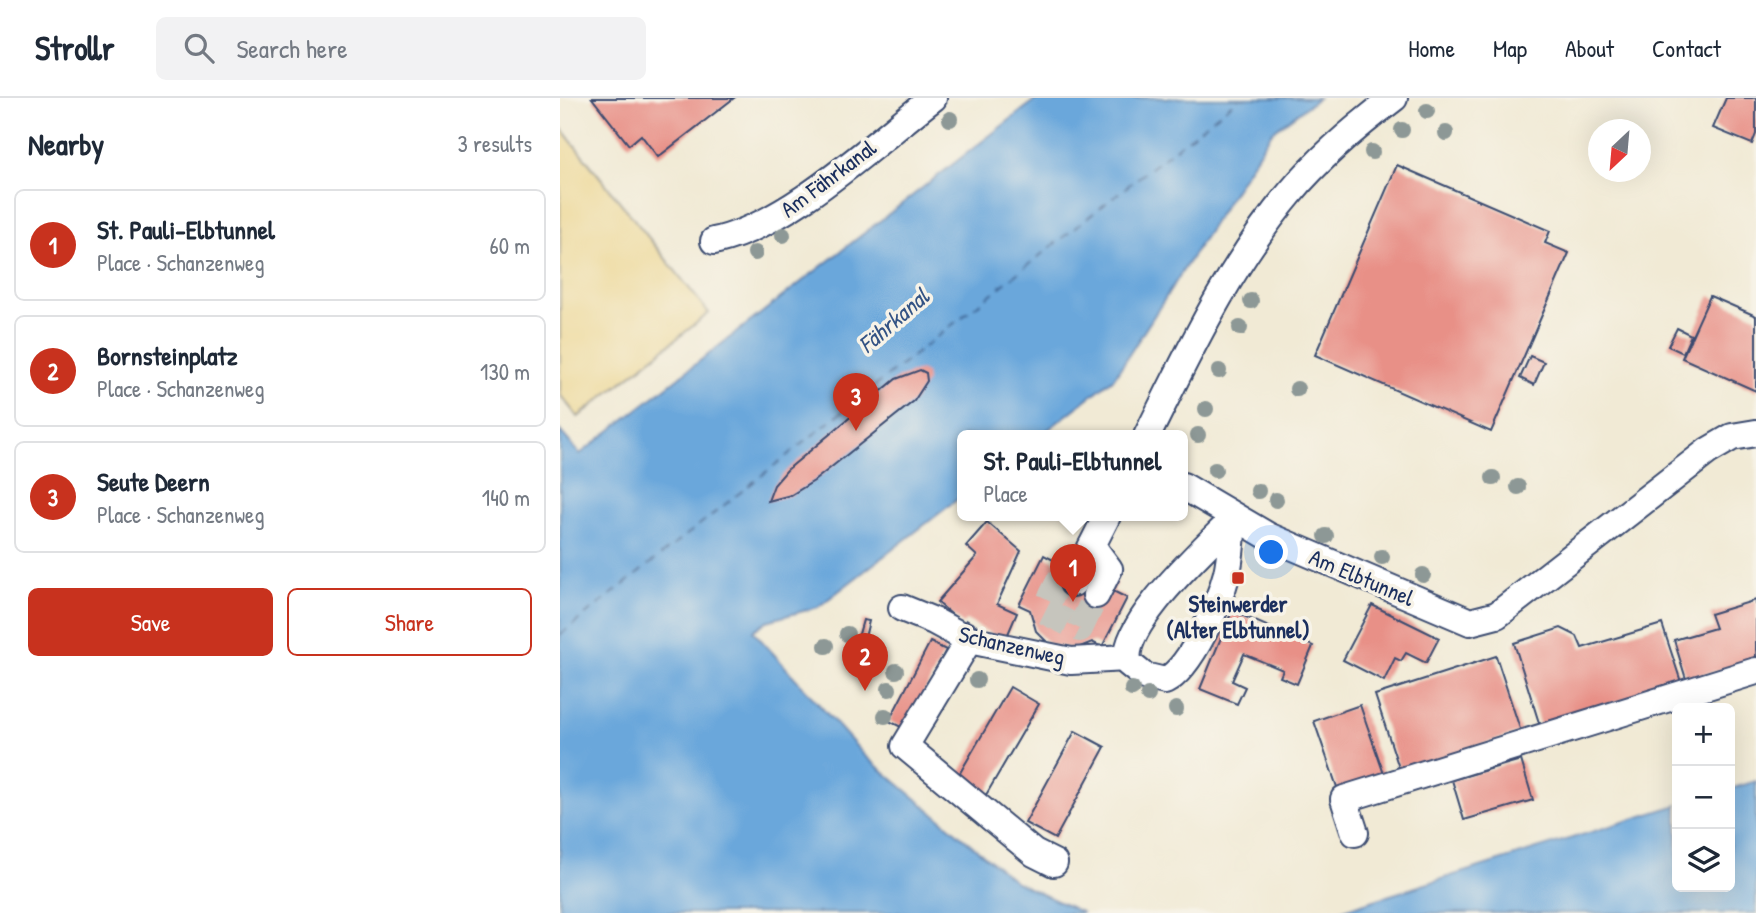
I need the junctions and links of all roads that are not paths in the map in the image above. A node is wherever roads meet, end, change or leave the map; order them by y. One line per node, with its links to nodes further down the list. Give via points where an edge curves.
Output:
1 (933, 98): 3 (street, Am Fährkanal, via 790,208 746,232)
2 (1394, 98): 4 (street, via 1329,152 1276,210 1231,276)
3 (714, 241)
4 (1150, 430)
5 (1756, 433): 7 (street, Am Elbtunnel, via 1732,437 1708,451 1497,615 1470,622)
6 (1188, 489): 7 (street, Am Elbtunnel)
7 (1234, 519): 11 (street, via 1156,600); 11 (street, via 1227,573 1195,651 1182,669 1165,681 1155,681 1133,669)
8 (1100, 530): 8 (street, via 1075,552 1079,586 1109,569)
9 (902, 608): 10 (street, Schanzenweg)
10 (969, 640): 11 (street, Schanzenweg, via 1071,661); 14 (street, via 905,746 1034,853)
11 (1127, 658)
12 (1756, 671): 13 (street, via 1344,799)
13 (1355, 833)
14 (1054, 863)

